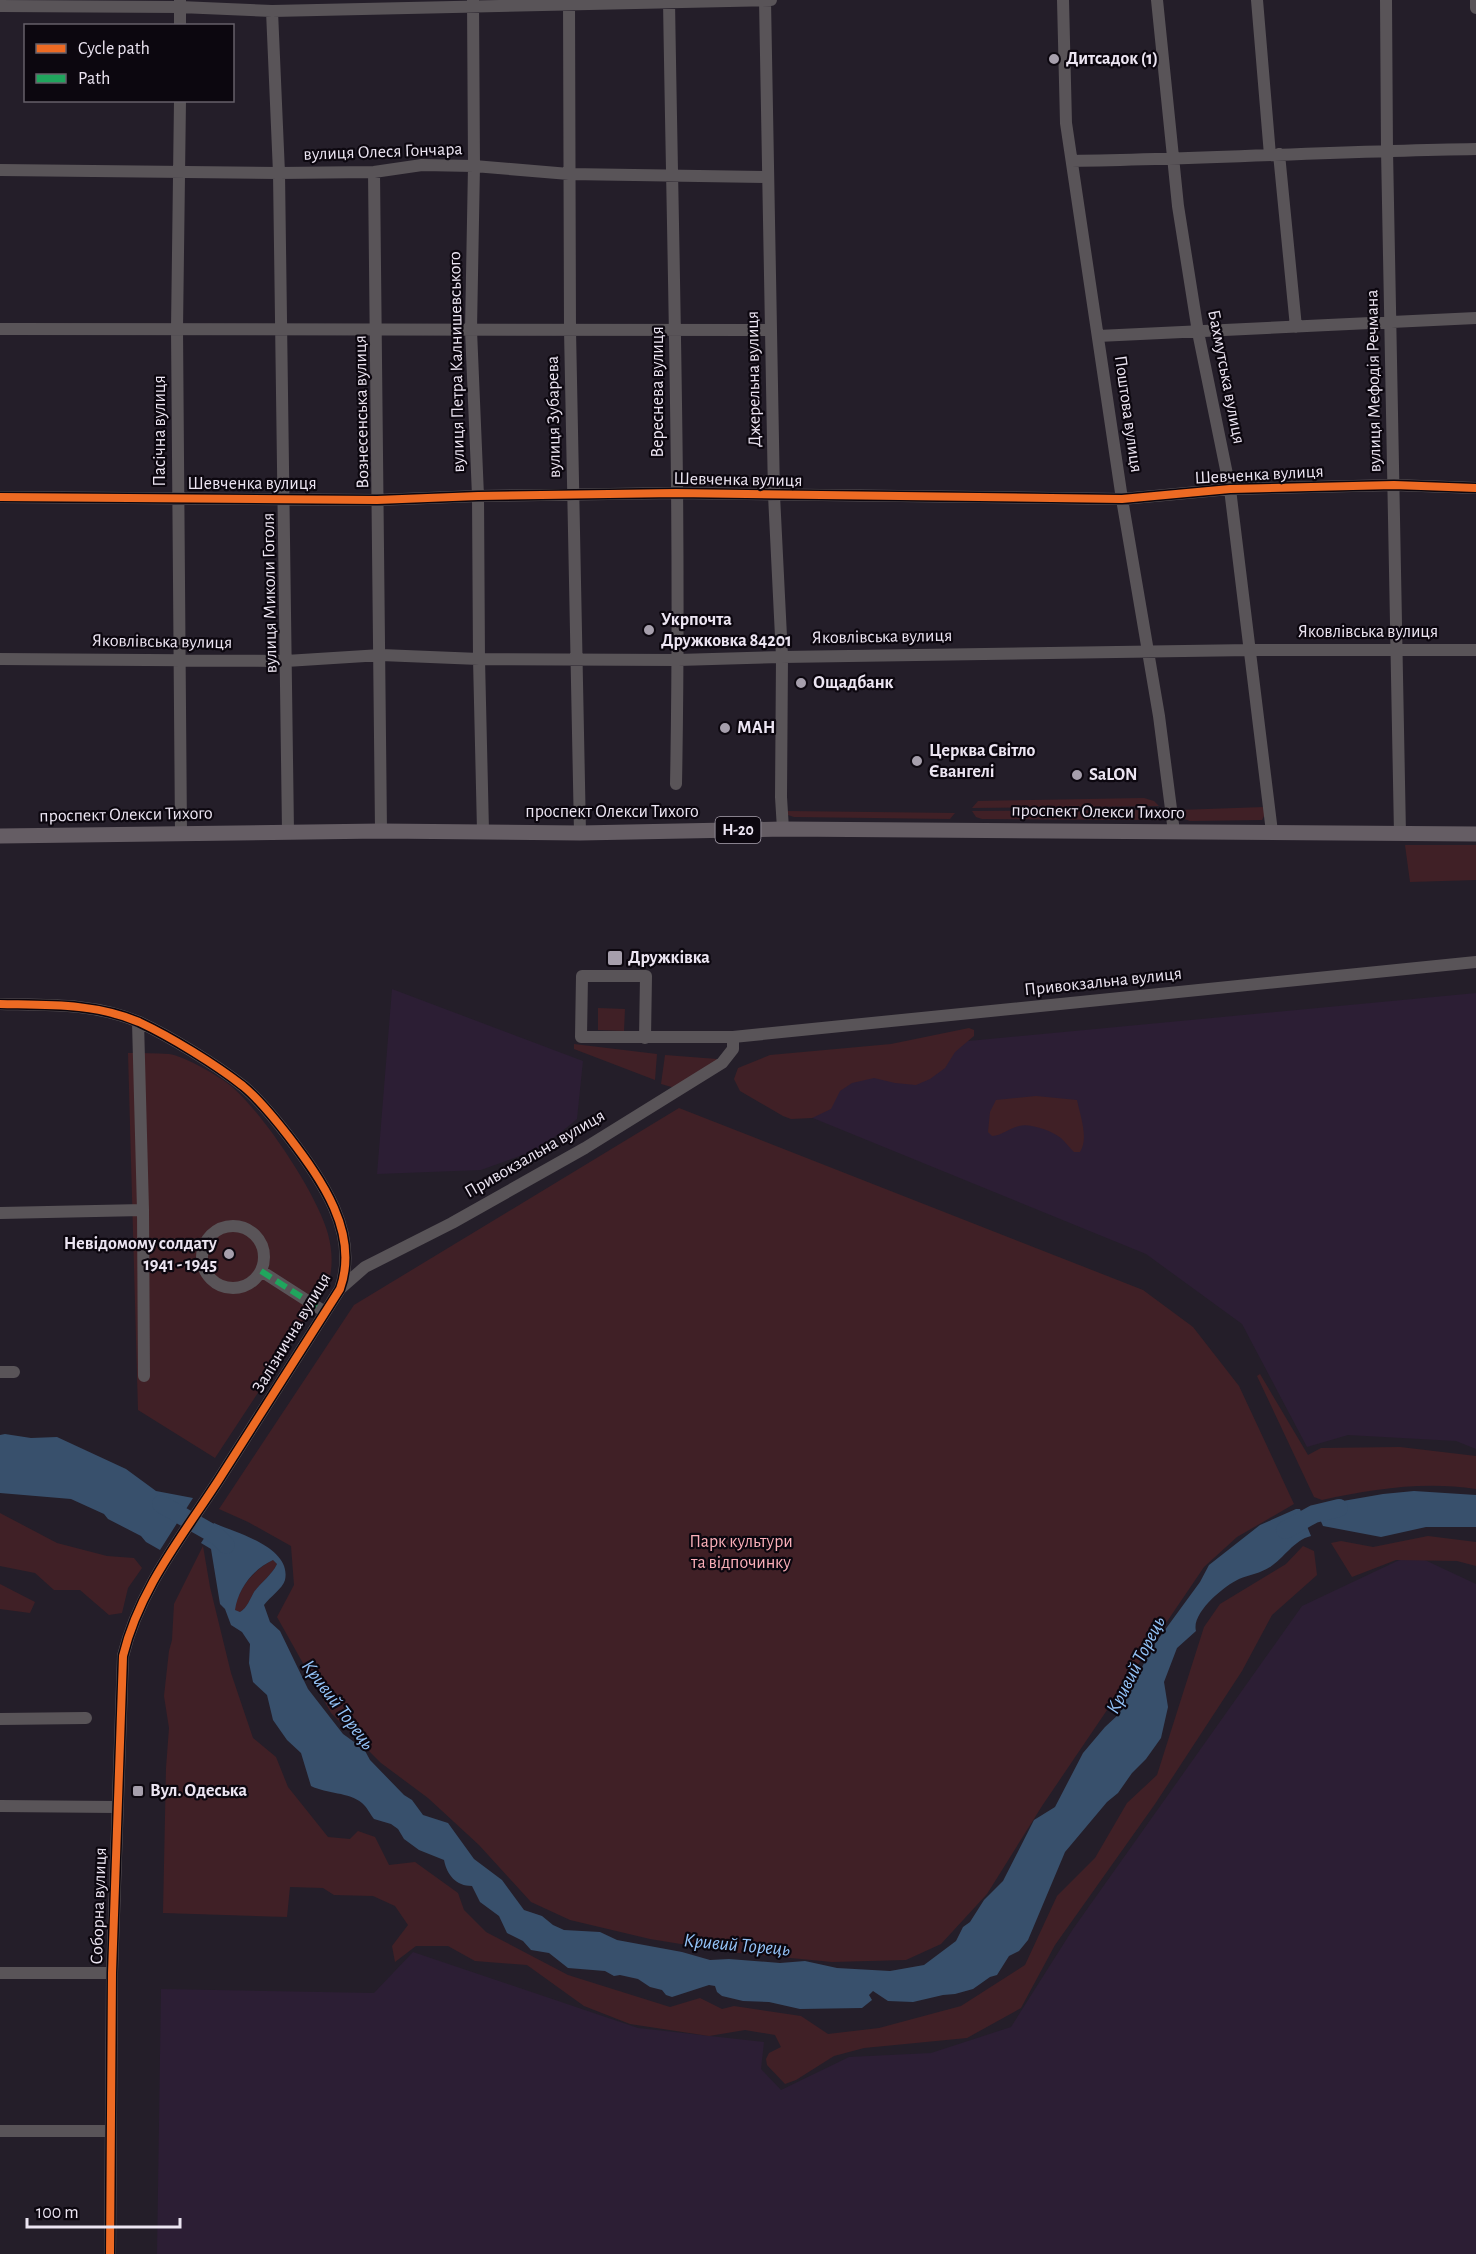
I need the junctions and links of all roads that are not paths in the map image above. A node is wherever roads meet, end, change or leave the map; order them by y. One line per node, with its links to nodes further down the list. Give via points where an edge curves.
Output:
1 (765, 0): 2 (street); 8 (street); 29 (street, Джерельна вулиця)
2 (772, 0)
3 (1063, 0): 21 (street, Поштова вулиця, via 1066,123)
4 (1157, 0): 20 (street, Бахмутська вулиця)
5 (1257, 0): 19 (street)
6 (1386, 0): 18 (street, вулиця Мефодія Речмана)
7 (1476, 0): 13 (street)
8 (669, 1): 10 (street); 28 (street, Вереснева вулиця)
9 (473, 3): 10 (street); 14 (street); 22 (street, вулиця Петра Калнишевського)
10 (569, 3): 27 (street, вулиця Зубарева)
11 (180, 4): 12 (street); 14 (street); 15 (street)
12 (0, 6)
13 (1476, 8)
14 (272, 11): 26 (street, вулиця Миколи Гоголя)
15 (180, 24)
16 (180, 102): 25 (street, Пасічна вулиця)
17 (1476, 149): 18 (street)
18 (1387, 150): 19 (street); 31 (street, вулиця Мефодія Речмана)
19 (1275, 155): 20 (street); 32 (street)
20 (1173, 159): 21 (street); 41 (street, Бахмутська вулиця)
21 (1072, 161): 42 (street, Поштова вулиця)
22 (474, 166): 24 (street, вулиця Олеся Гончара, via 422,165); 27 (street, вулиця Олеся Гончара); 37 (street, вулиця Петра Калнишевського)
23 (0, 170): 25 (street, вулиця Олеся Гончара)
24 (374, 172): 26 (street, вулиця Олеся Гончара); 36 (street, Вознесенська вулиця)
25 (180, 173): 26 (street, вулиця Олеся Гончара); 34 (street, Пасічна вулиця)
26 (279, 173): 35 (street, вулиця Миколи Гоголя)
27 (569, 174): 28 (street, вулиця Олеся Гончара); 38 (street, вулиця Зубарева)
28 (673, 175): 29 (street, вулиця Олеся Гончара); 39 (street, Вереснева вулиця)
29 (768, 177): 40 (street, Джерельна вулиця)
30 (1476, 318): 31 (street)
31 (1391, 323): 32 (street); 43 (street, вулиця Мефодія Речмана)
32 (1296, 327): 41 (street)
33 (0, 329): 34 (street)
34 (177, 329): 35 (street); 51 (street, Пасічна вулиця)
35 (281, 330): 36 (street); 52 (street, вулиця Миколи Гоголя)
36 (376, 330): 37 (street); 54 (street, Вознесенська вулиця)
37 (471, 330): 38 (street); 49 (street, вулиця Петра Калнишевського)
38 (570, 330): 39 (street); 47 (street, вулиця Зубарева)
39 (676, 330): 40 (street); 46 (street, Вереснева вулиця)
40 (770, 330): 48 (street, Джерельна вулиця)
41 (1198, 332): 42 (street); 45 (street, Бахмутська вулиця)
42 (1098, 336): 53 (street, Поштова вулиця)
43 (1394, 485): 44 (street, Шевченка вулиця); 45 (street, Шевченка вулиця); 56 (street, вулиця Мефодія Речмана)
44 (1476, 488)
45 (1230, 489): 53 (street, Шевченка вулиця); 55 (street, Бахмутська вулиця)
46 (676, 493): 47 (street, Шевченка вулиця); 48 (street, Шевченка вулиця); 64 (street, Вереснева вулиця)
47 (574, 495): 49 (street, Шевченка вулиця); 61 (street, вулиця Зубарева)
48 (774, 495): 53 (street, Шевченка вулиця); 60 (street, Джерельна вулиця)
49 (478, 496): 54 (street, Шевченка вулиця); 63 (street, вулиця Петра Калнишевського)
50 (0, 497): 51 (street, Шевченка вулиця)
51 (179, 499): 52 (street, Шевченка вулиця); 65 (street, Пасічна вулиця)
52 (284, 499): 54 (street, Шевченка вулиця); 66 (street, вулиця Миколи Гоголя)
53 (1122, 499): 58 (street, Поштова вулиця)
54 (377, 500): 59 (street, Вознесенська вулиця)
55 (1251, 650): 56 (street, Яковлівська вулиця); 58 (street, Яковлівська вулиця); 73 (street, Бахмутська вулиця)
56 (1396, 650): 57 (street, Яковлівська вулиця); 76 (street, вулиця Мефодія Речмана)
57 (1476, 650)
58 (1148, 651): 60 (street, Яковлівська вулиця); 72 (street, Поштова вулиця)
59 (381, 655): 63 (street, Яковлівська вулиця); 66 (street, Яковлівська вулиця); 69 (street, Вознесенська вулиця)
60 (782, 657): 64 (street, Яковлівська вулиця); 68 (street, Джерельна вулиця)
61 (578, 658): 63 (street, Яковлівська вулиця); 64 (street, Яковлівська вулиця); 74 (street, вулиця Зубарева)
62 (0, 659): 65 (street, Яковлівська вулиця)
63 (478, 660): 70 (street, вулиця Петра Калнишевського)
64 (678, 660): 67 (street, Вереснева вулиця)
65 (179, 661): 66 (street, Яковлівська вулиця); 75 (street, Пасічна вулиця)
66 (286, 661): 71 (street, вулиця Миколи Гоголя)
67 (676, 784)
68 (783, 829): 72 (main road, проспект Олекси Тихого / Н-20); 74 (main road, проспект Олекси Тихого / Н-20)
69 (381, 831): 70 (main road, проспект Олекси Тихого / Н-20); 71 (main road, проспект Олекси Тихого / Н-20)
70 (483, 831): 74 (main road, проспект Олекси Тихого / Н-20)
71 (288, 832): 75 (main road, проспект Олекси Тихого / Н-20)
72 (1174, 832): 73 (main road, проспект Олекси Тихого / Н-20)
73 (1272, 832): 76 (main road, проспект Олекси Тихого / Н-20)
74 (580, 833)
75 (181, 834): 78 (main road, проспект Олекси Тихого / Н-20)
76 (1400, 834): 77 (main road, проспект Олекси Тихого / Н-20)
77 (1476, 834)
78 (0, 836)
79 (1476, 962): 82 (street, Привокзальна вулиця)
80 (0, 1004): 81 (street, Залізнична вулиця, via 89,1008)
81 (138, 1022): 84 (street); 87 (street, Залізнична вулиця, via 244,1087 311,1166 341,1226 346,1258)
82 (733, 1037): 83 (street, Привокзальна вулиця); 87 (street, Привокзальна вулиця, via 733,1049 722,1063 585,1148 365,1267)
83 (645, 1038): 83 (street, Привокзальна вулиця, via 645,976 582,976 581,1036)
84 (142, 1210): 85 (street); 91 (street)
85 (0, 1213)
86 (261, 1271): 86 (street, via 264,1251 260,1241 243,1228 222,1228 207,1242 202,1261 218,1285 247,1285); 88 (street)
87 (340, 1289): 88 (street, Залізнична вулиця)
88 (325, 1312): 92 (street, Залізнична вулиця)
89 (0, 1372): 90 (street)
90 (14, 1372)
91 (144, 1376)
92 (160, 1567): 96 (street, Соборна вулиця, via 136,1612 123,1656)
93 (86, 1718): 94 (street)
94 (0, 1719)
95 (0, 1806): 96 (street)
96 (116, 1807): 98 (street, Соборна вулиця)
97 (0, 1972): 98 (street)
98 (112, 1973): 100 (street, Соборна вулиця)
99 (0, 2131): 100 (street)
100 (110, 2131): 101 (street, Соборна вулиця)
101 (110, 2254)

